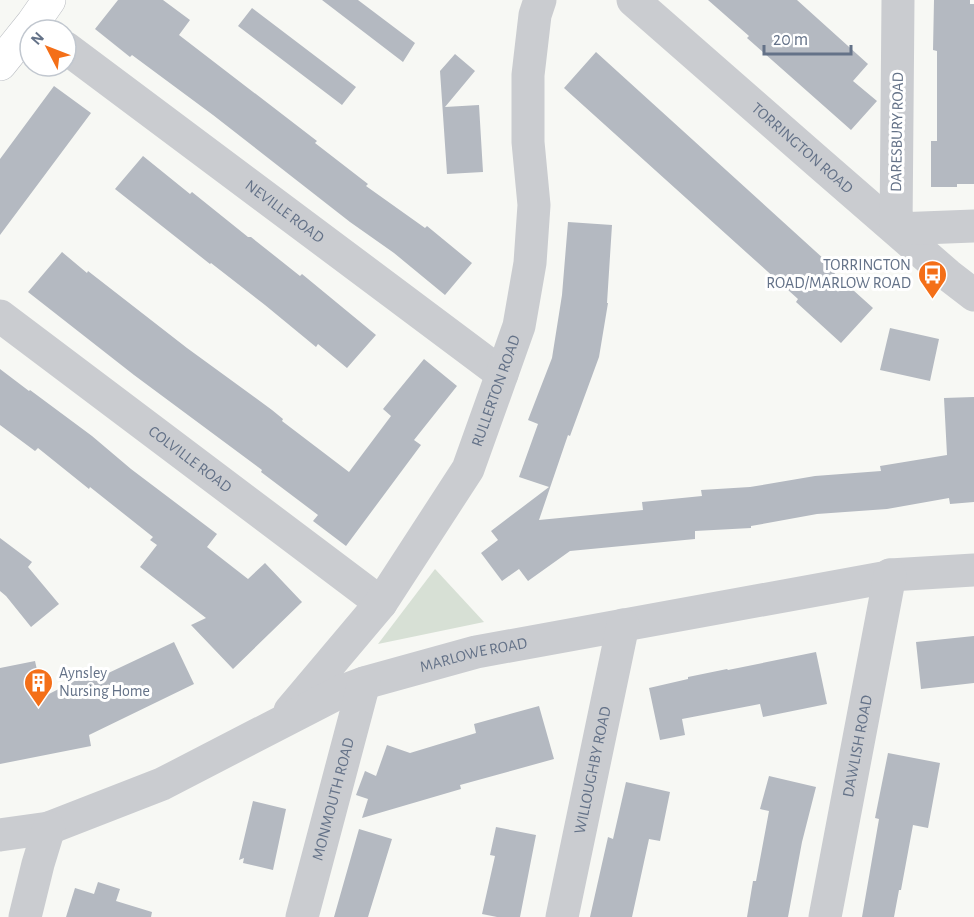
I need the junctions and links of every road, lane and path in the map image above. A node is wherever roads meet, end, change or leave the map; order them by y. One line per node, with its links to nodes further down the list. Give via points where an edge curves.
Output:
1 (540, 0): 11 (street, RULLERTON ROAD, via 528,75 528,142 534,205 530,263 519,326)
2 (633, 0): 8 (street, TORRINGTON ROAD)
3 (898, 0): 8 (street, DARESBURY ROAD)
4 (18, 44): 6 (main road)
5 (78, 57): 11 (street, NEVILLE ROAD)
6 (0, 64)
7 (974, 226): 8 (street)
8 (896, 229): 9 (street, TORRINGTON ROAD)
9 (974, 295)
10 (0, 315): 14 (street, COLVILLE ROAD)
11 (502, 374): 14 (street, RULLERTON ROAD, via 468,469)
12 (974, 570): 13 (street, MARLOWE ROAD)
13 (890, 575): 15 (street, MARLOWE ROAD); 23 (street, DAWLISH ROAD)
14 (381, 603): 17 (street, RULLERTON ROAD)
15 (623, 625): 16 (street, MARLOWE ROAD, via 476,652); 22 (street, WILLOUGHBY ROAD)
16 (364, 683): 17 (street, MARLOWE ROAD); 21 (street, MONMOUTH ROAD)
17 (280, 722): 18 (street, MARLOWE ROAD, via 162,784)
18 (49, 828): 19 (street, MARLOWE ROAD); 20 (street)
19 (0, 835)
20 (25, 917)
21 (302, 917)
22 (562, 917)
23 (825, 917)

